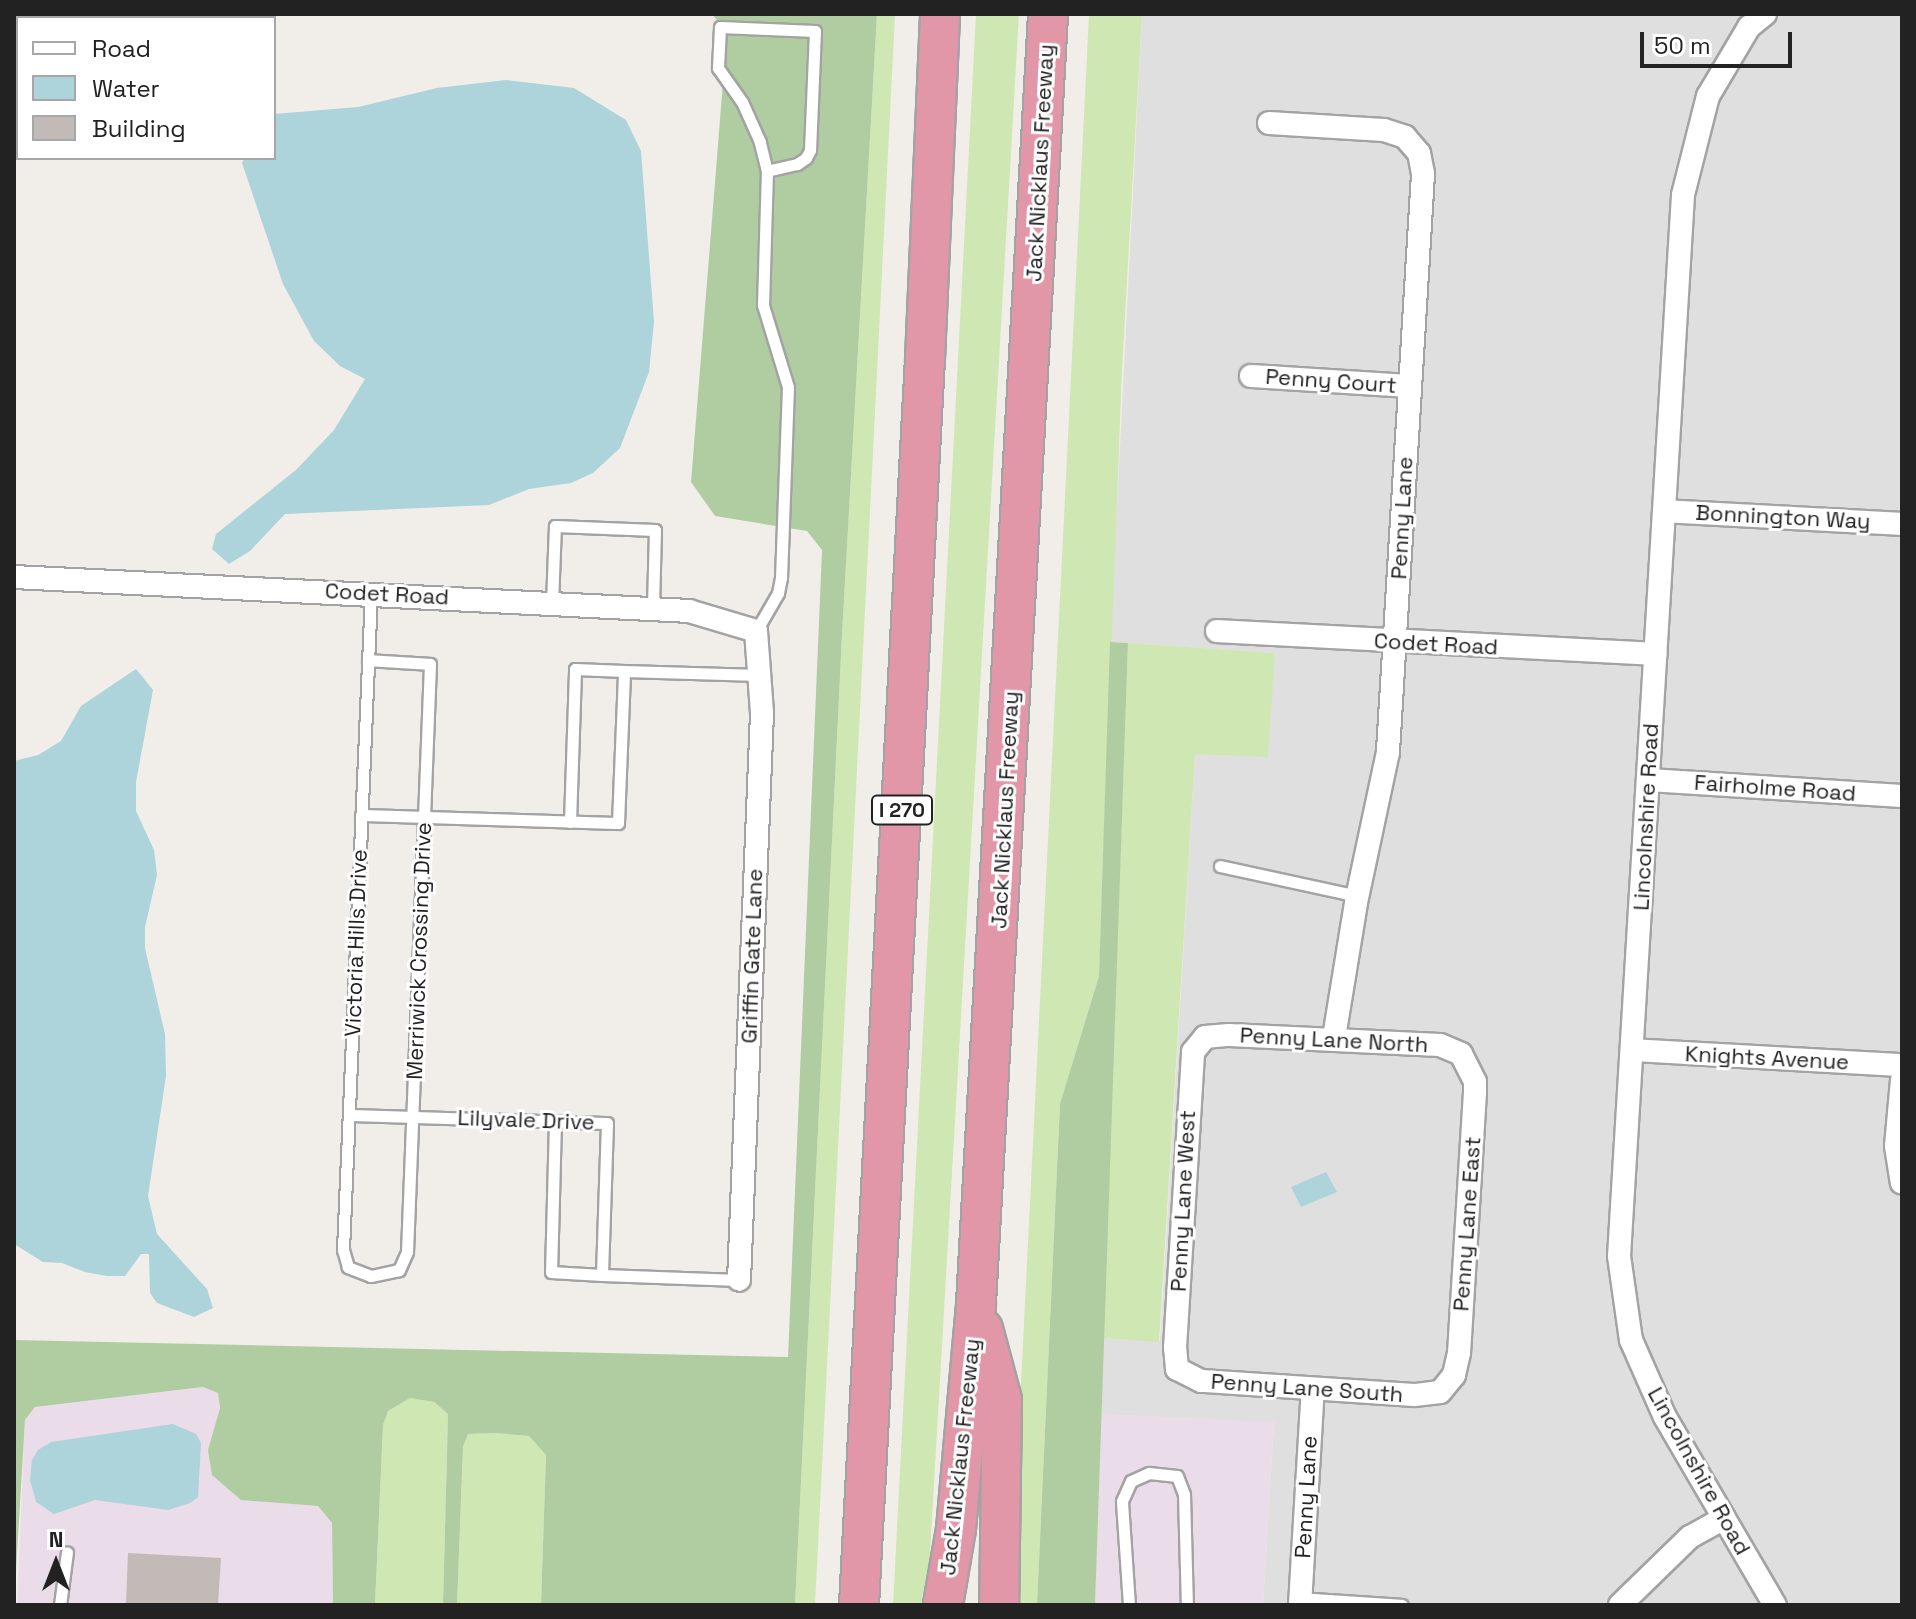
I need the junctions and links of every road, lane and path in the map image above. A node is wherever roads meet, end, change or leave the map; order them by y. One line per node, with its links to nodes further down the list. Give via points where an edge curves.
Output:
1 (940, 14): 50 (highway, I 270)
2 (1048, 14): 41 (highway, Jack Nicklaus Freeway)
3 (1749, 18): 8 (street, Lincolnshire Road, via 1708,96 1683,195)
4 (1269, 123): 7 (street, Penny Lane, via 1384,130 1405,137 1419,153 1423,174)
5 (767, 171): 5 (lane, via 742,102 718,68 720,27 815,31 810,150 797,164); 14 (lane, via 763,305 788,387 781,578)
6 (1251, 376): 7 (street, Penny Court)
7 (1410, 386): 16 (street, Penny Lane)
8 (1664, 511): 9 (street, Bonnington Way); 17 (street, Lincolnshire Road)
9 (1902, 524)
10 (14, 577): 11 (street, Codet Road)
11 (371, 593): 12 (street, Codet Road); 18 (lane, Victoria Hills Drive)
12 (552, 603): 13 (street, Codet Road); 13 (lane, via 555,526 655,530)
13 (653, 609): 14 (street, Codet Road, via 689,611)
14 (756, 631): 20 (street, Griffin Gate Lane)
15 (1217, 631): 16 (street, Codet Road)
16 (1395, 642): 17 (street, Codet Road); 27 (street, Penny Lane, via 1388,752)
17 (1655, 654): 21 (street, Lincolnshire Road)
18 (368, 660): 23 (lane, Victoria Hills Drive); 24 (lane, Merriwick Crossing Drive, via 430,664)
19 (624, 671): 20 (lane); 25 (lane, via 618,823); 25 (lane, via 575,669)
20 (759, 675): 40 (street, Griffin Gate Lane, via 762,713)
21 (1648, 780): 22 (street, Fairholme Road); 30 (street, Lincolnshire Road)
22 (1902, 796)
23 (361, 815): 24 (lane); 34 (lane, Victoria Hills Drive)
24 (424, 817): 25 (lane); 35 (lane, Merriwick Crossing Drive)
25 (570, 822)
26 (1220, 866): 27 (lane)
27 (1358, 896): 29 (street, Penny Lane)
28 (1205, 1037): 29 (street, Penny Lane North); 42 (street, Penny Lane West, via 1193,1052 1190,1071)
29 (1334, 1038): 31 (street, Penny Lane North, via 1440,1045)
30 (1632, 1050): 32 (street, Knights Avenue); 45 (street, Lincolnshire Road, via 1619,1256 1631,1340 1665,1417)
31 (1461, 1054): 44 (street, Penny Lane East, via 1475,1082 1463,1291 1454,1375)
32 (1902, 1065)
33 (1902, 1080): 37 (street, via 1896,1146)
34 (349, 1115): 35 (lane, Lilyvale Drive); 39 (lane, Victoria Hills Drive, via 343,1250 348,1267)
35 (412, 1116): 36 (lane, Lilyvale Drive); 39 (lane, Merriwick Crossing Drive, via 407,1252 399,1270)
36 (555, 1121): 38 (lane, via 551,1272); 38 (lane, Lilyvale Drive, via 607,1123)
37 (1902, 1183)
38 (602, 1275): 40 (lane)
39 (371, 1276)
40 (739, 1280)
41 (976, 1303): 46 (highway, Jack Nicklaus Freeway); 53 (highway, via 1002,1400)
42 (1177, 1369): 43 (street, Penny Lane South, via 1201,1381)
43 (1313, 1389): 44 (street, Penny Lane South); 48 (street, Penny Lane)
44 (1440, 1392)
45 (1724, 1518): 57 (street, via 1690,1537); 58 (street, Lincolnshire Road)
46 (956, 1529): 51 (highway, Jack Nicklaus Freeway); 52 (highway)
47 (67, 1552): 49 (lane)
48 (1300, 1602): 56 (lane)
49 (60, 1605)
50 (859, 1605)
51 (943, 1605)
52 (973, 1605)
53 (999, 1605)
54 (1129, 1605): 55 (lane, via 1122,1501 1131,1481 1149,1473 1177,1476 1184,1494)
55 (1187, 1605)
56 (1402, 1605)
57 (1620, 1605)
58 (1775, 1605)

